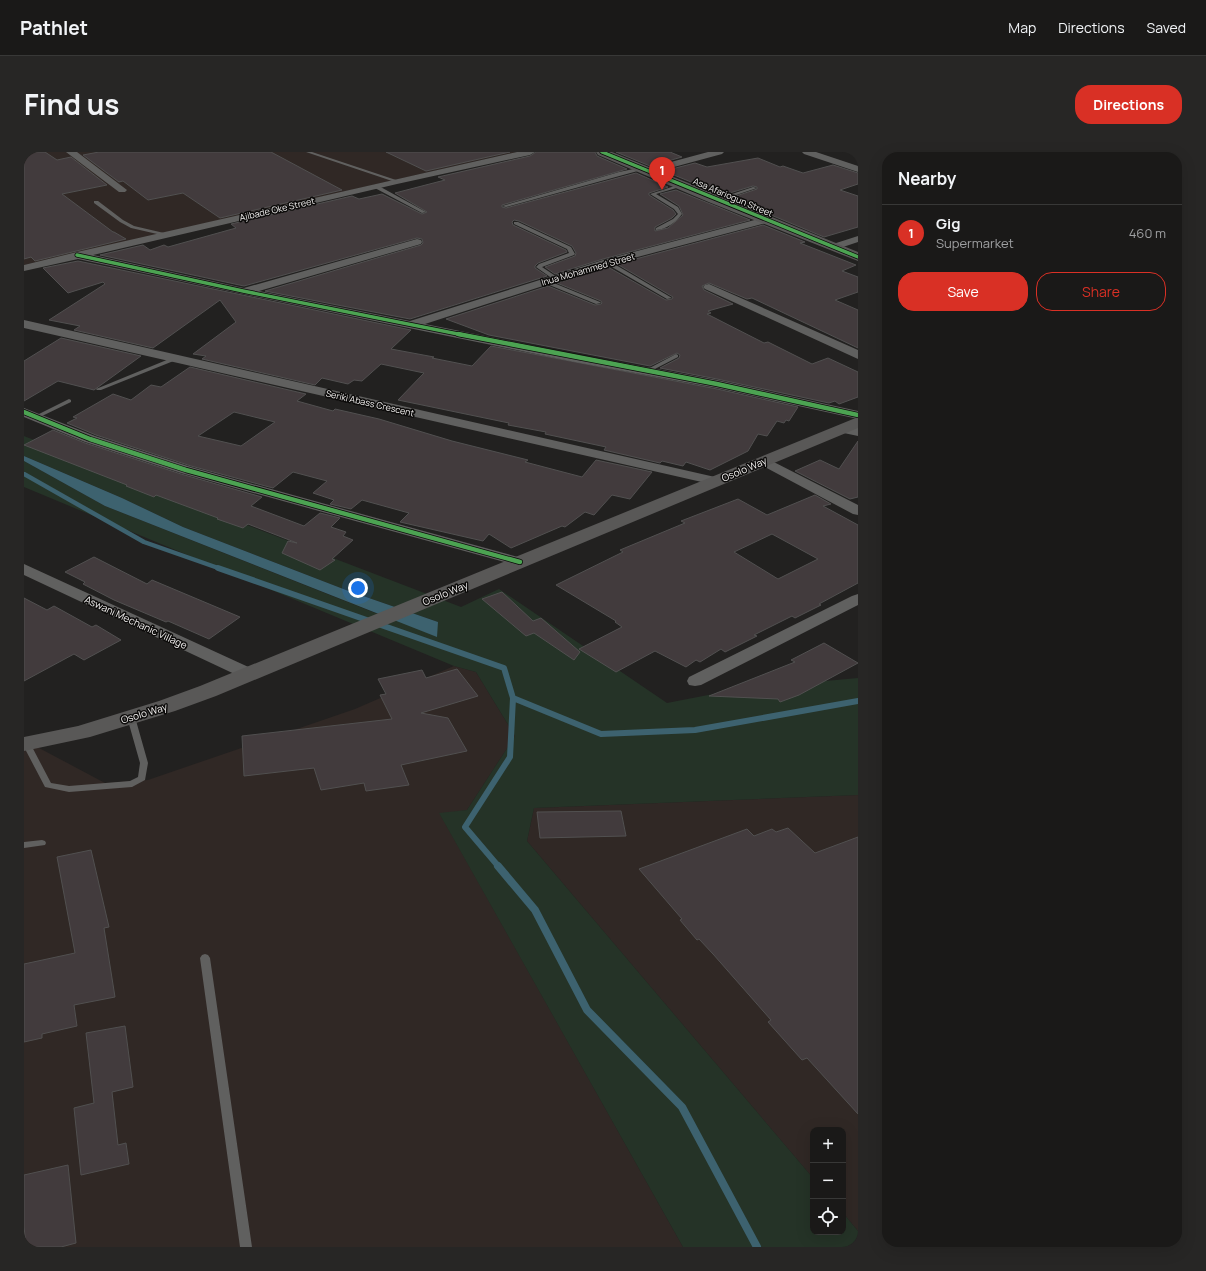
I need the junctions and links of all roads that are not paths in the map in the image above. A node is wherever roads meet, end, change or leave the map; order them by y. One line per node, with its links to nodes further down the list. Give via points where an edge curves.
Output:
1 (71, 152): 13 (street)
2 (308, 152): 9 (lane)
3 (530, 152): 9 (street, Ajibade Oke Street)
4 (602, 152): 8 (main road, Asa Afariogun Street)
5 (720, 152): 8 (street)
6 (807, 152): 7 (street)
7 (858, 169)
8 (646, 170): 10 (main road, Asa Afariogun Street); 16 (lane, via 621,173)
9 (397, 181): 11 (street, Ajibade Oke Street)
10 (681, 185): 14 (main road, Asa Afariogun Street); 20 (lane, via 652,194 676,208 680,214)
11 (375, 186): 17 (lane); 21 (street, Ajibade Oke Street)
12 (755, 188): 14 (lane)
13 (122, 190)
14 (716, 200): 18 (main road, Asa Afariogun Street)
15 (96, 202): 21 (lane, via 138,229 157,231)
16 (504, 206)
17 (424, 212)
18 (766, 220): 24 (main road, Asa Afariogun Street); 27 (street, Inua Mohammed Street)
19 (516, 223): 29 (lane, via 569,248 572,254 539,267)
20 (658, 230)
21 (166, 235): 25 (street, Ajibade Oke Street)
22 (858, 239): 24 (street)
23 (417, 242): 32 (street)
24 (834, 247): 26 (main road, Asa Afariogun Street)
25 (77, 255): 28 (street, Ajibade Oke Street); 32 (street)
26 (858, 257)
27 (607, 262): 29 (street, Inua Mohammed Street); 33 (lane)
28 (24, 268)
29 (555, 278): 30 (street, Inua Mohammed Street)
30 (544, 281): 34 (lane); 36 (street, Inua Mohammed Street)
31 (709, 287): 37 (street)
32 (243, 291): 36 (street)
33 (669, 298)
34 (598, 303)
35 (24, 324): 39 (street, Seriki Abass Crescent)
36 (412, 324): 40 (street)
37 (858, 355)
38 (676, 356): 40 (lane)
39 (174, 359): 41 (lane); 48 (street, Seriki Abass Crescent)
40 (647, 371): 44 (street)
41 (99, 389)
42 (70, 401): 45 (lane)
43 (24, 412): 45 (street)
44 (858, 415)
45 (38, 416): 50 (street, via 90,439 186,470)
46 (853, 427): 47 (main road, Osolo Way)
47 (764, 461): 48 (main road, Osolo Way); 49 (street)
48 (715, 481): 50 (main road, Osolo Way)
49 (858, 511)
50 (520, 562): 53 (main road, Osolo Way)
51 (24, 569): 53 (street, Aswani Mechanic Village)
52 (858, 599): 54 (street)
53 (249, 674): 55 (main road, Osolo Way)
54 (695, 681)
55 (131, 717): 56 (main road, Osolo Way, via 82,732); 56 (lane, via 144,763 142,778 132,784 69,789 48,785)
56 (25, 743)
57 (42, 843): 58 (lane)
58 (24, 845)
59 (205, 958): 60 (lane)
60 (246, 1247)

